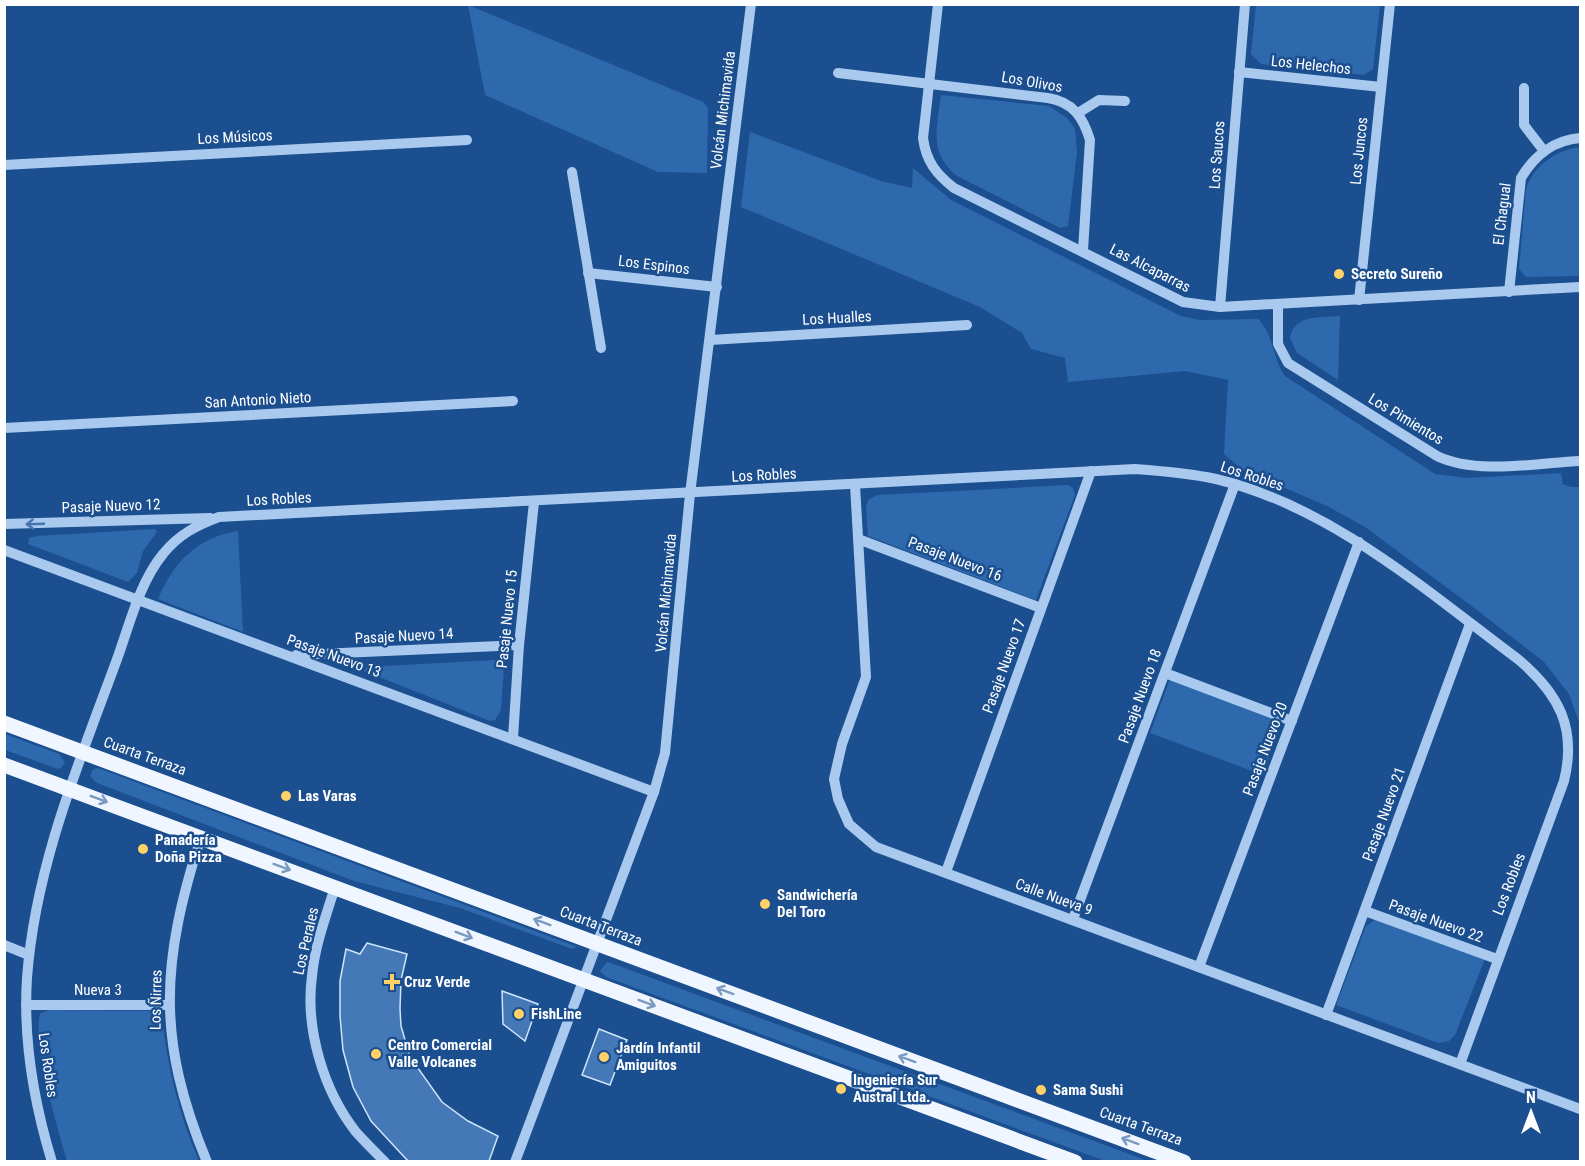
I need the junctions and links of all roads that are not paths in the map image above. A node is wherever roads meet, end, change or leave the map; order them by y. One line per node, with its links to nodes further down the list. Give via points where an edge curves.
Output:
1 (745, 4): 5 (street)
2 (938, 4): 8 (street, Las Alcaparras)
3 (1245, 4): 6 (street, Los Saucos)
4 (1390, 4): 9 (street, Los Juncos)
5 (751, 5): 21 (street, Volcán Michimavida)
6 (1239, 72): 9 (street, Los Helechos); 25 (street, Los Saucos)
7 (838, 73): 8 (street, Los Olivos)
8 (929, 83): 12 (street, Los Olivos, via 1057,99); 18 (street, Las Alcaparras, via 924,149 942,179)
9 (1381, 87): 23 (street, Los Juncos)
10 (1524, 88): 15 (street, via 1524,125)
11 (1125, 101): 12 (street, via 1099,100)
12 (1078, 113): 18 (street, via 1090,140)
13 (1581, 138): 15 (street, El Chagual)
14 (467, 140): 16 (street, Los Músicos)
15 (1544, 151): 22 (street, El Chagual, via 1521,178)
16 (4, 165)
17 (572, 172): 19 (street)
18 (1083, 250): 25 (street, Las Alcaparras, via 1184,302)
19 (588, 273): 21 (street, Los Espinos); 28 (street)
20 (1581, 287): 22 (street, Las Alcaparras)
21 (717, 288): 27 (street, Volcán Michimavida)
22 (1509, 292): 23 (street, Las Alcaparras)
23 (1359, 300): 24 (street, Las Alcaparras)
24 (1278, 305): 25 (street, Las Alcaparras); 31 (street, Los Pimientos, via 1278,344 1288,363 1437,456 1459,465 1479,466)
25 (1220, 308)
26 (966, 326): 27 (street, Los Hualles)
27 (710, 340): 35 (street, Volcán Michimavida)
28 (601, 348)
29 (513, 401): 30 (street, San Antonio Nieto)
30 (4, 428)
31 (1581, 461)
32 (1091, 471): 33 (street, Los Robles, via 1168,471); 34 (street, Los Robles); 43 (street, Pasaje Nuevo 17)
33 (1235, 484): 40 (street, Los Robles, via 1281,501); 47 (street, Pasaje Nuevo 18)
34 (855, 485): 35 (street, Los Robles); 39 (street, Calle Nueva 9)
35 (690, 494): 36 (street, Los Robles); 54 (street, Volcán Michimavida, via 669,730)
36 (534, 502): 37 (street, Los Robles); 45 (street, Pasaje Nuevo 15)
37 (219, 517): 38 (street, Pasaje Nuevo 12, one-way to 38); 42 (street, Los Robles, via 200,524 173,543 156,564)
38 (4, 524)
39 (858, 539): 43 (street, Pasaje Nuevo 16); 56 (street, Calle Nueva 9, via 866,677 836,765 838,799 849,824 876,847)
40 (1359, 542): 44 (street, Los Robles); 48 (street, Pasaje Nuevo 20)
41 (4, 550): 42 (street, Pasaje Nuevo 13)
42 (139, 600): 46 (street, Pasaje Nuevo 13); 51 (street, Los Robles)
43 (1041, 608): 56 (street, Pasaje Nuevo 17)
44 (1470, 624): 58 (street, Pasaje Nuevo 21); 63 (street, Los Robles, via 1542,680 1562,713 1568,739 1564,781)
45 (519, 645): 46 (street, Pasaje Nuevo 14); 50 (street, Pasaje Nuevo 15)
46 (289, 656): 50 (street, Pasaje Nuevo 13)
47 (1165, 673): 48 (street); 59 (street, Pasaje Nuevo 18)
48 (1292, 721): 64 (street, Pasaje Nuevo 20)
49 (4, 723): 51 (main road, Cuarta Terraza)
50 (513, 738): 54 (street, Pasaje Nuevo 13)
51 (83, 752): 53 (street, Los Robles); 60 (main road, Cuarta Terraza, one-way to 51)
52 (4, 765): 53 (main road)
53 (70, 788): 55 (main road, one-way to 55); 62 (street, Los Robles, via 45,866)
54 (654, 792): 60 (street, Volcán Michimavida)
55 (201, 837): 57 (main road, one-way to 57); 67 (street, Los Ñirres, via 175,937)
56 (946, 872): 59 (street, Calle Nueva 9)
57 (335, 887): 65 (main road, one-way to 65); 73 (street, Los Perales, via 318,939 311,978 319,1058 336,1100 356,1131)
58 (1365, 911): 63 (street, Pasaje Nuevo 22); 68 (street, Pasaje Nuevo 21)
59 (1073, 919): 64 (street, Calle Nueva 9)
60 (597, 943): 65 (street, Volcán Michimavida); 76 (main road, Cuarta Terraza, one-way to 60)
61 (4, 945): 62 (street)
62 (29, 955): 66 (street, Los Robles)
63 (1497, 959): 69 (street, Los Robles)
64 (1199, 967): 68 (street, Calle Nueva 9)
65 (583, 980): 74 (street, Volcán Michimavida); 75 (main road, one-way to 75)
66 (26, 1005): 67 (street, Nueva 3); 71 (street, Los Robles, via 30,1068)
67 (169, 1005): 72 (street, Los Ñirres, via 178,1080)
68 (1326, 1016): 69 (street, Calle Nueva 9)
69 (1460, 1064): 70 (street, Calle Nueva 9)
70 (1581, 1108)
71 (52, 1161)
72 (207, 1161)
73 (385, 1161)
74 (514, 1161)
75 (1075, 1161)
76 (1184, 1161)

